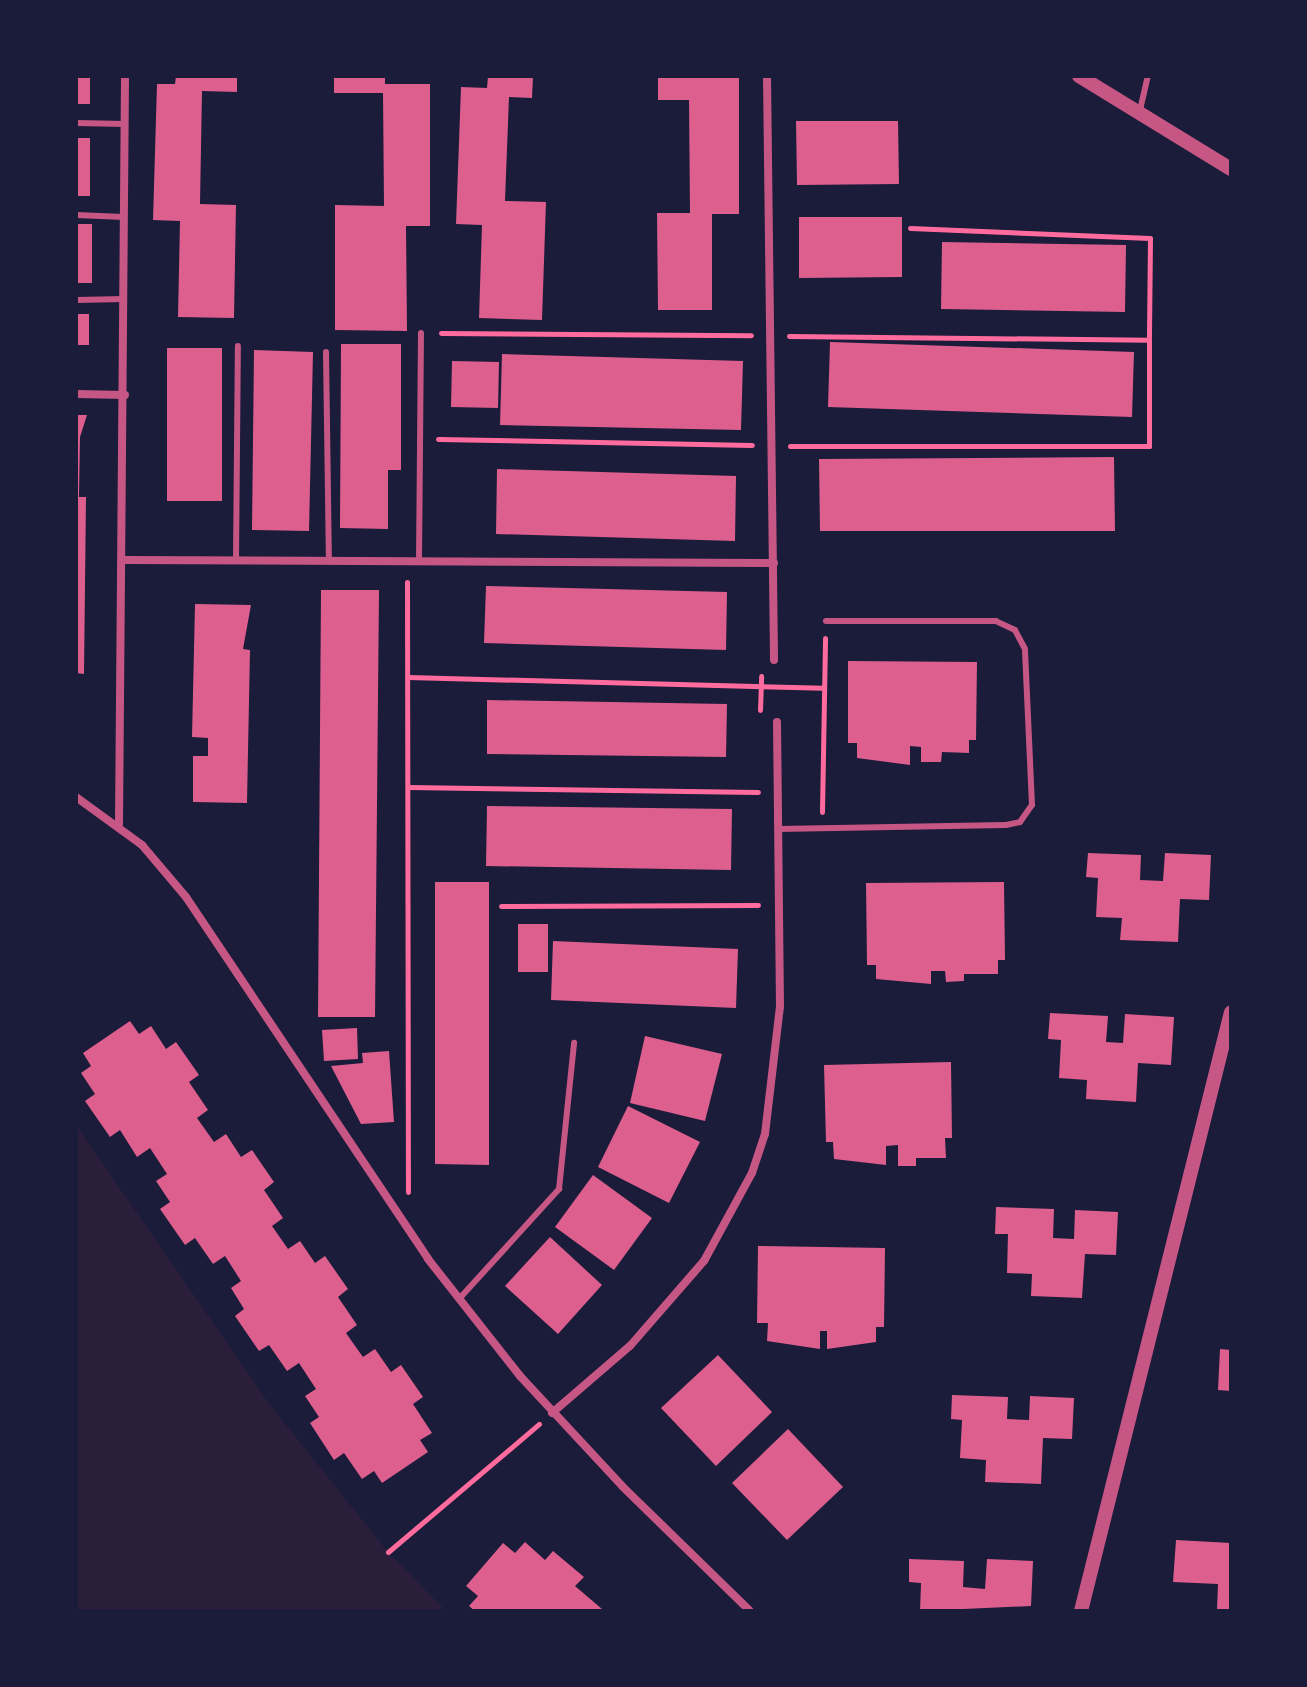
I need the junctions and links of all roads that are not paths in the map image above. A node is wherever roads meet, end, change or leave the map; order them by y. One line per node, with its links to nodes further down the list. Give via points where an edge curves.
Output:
1 (125, 76): 7 (street)
2 (767, 76): 22 (street)
3 (1079, 76): 5 (street)
4 (1148, 76): 5 (lane)
5 (1140, 110): 8 (street)
6 (76, 123): 7 (lane)
7 (125, 124): 10 (street)
8 (1231, 169)
9 (76, 215): 10 (lane)
10 (126, 217): 11 (street)
11 (125, 299): 12 (lane); 17 (street)
12 (76, 300)
13 (421, 333): 21 (lane)
14 (238, 346): 19 (lane)
15 (326, 352): 20 (lane)
16 (76, 394): 17 (street)
17 (125, 395): 18 (street)
18 (125, 560): 19 (street); 27 (street)
19 (236, 561): 20 (street)
20 (329, 561): 21 (street)
21 (419, 561): 22 (street)
22 (774, 563): 24 (street)
23 (826, 621): 28 (lane, via 996,621 1015,630 1025,649 1032,805 1020,822 1006,825)
24 (774, 660)
25 (777, 722): 28 (street)
26 (76, 797): 27 (street)
27 (119, 824): 31 (street, via 160,865 213,935)
28 (778, 829): 32 (street, via 777,1070 752,1173 704,1261 671,1301 613,1363)
29 (1231, 1012): 34 (street)
30 (574, 1043): 31 (lane, via 559,1189)
31 (459, 1299): 32 (street)
32 (552, 1413): 33 (street)
33 (750, 1611)
34 (1081, 1611)

